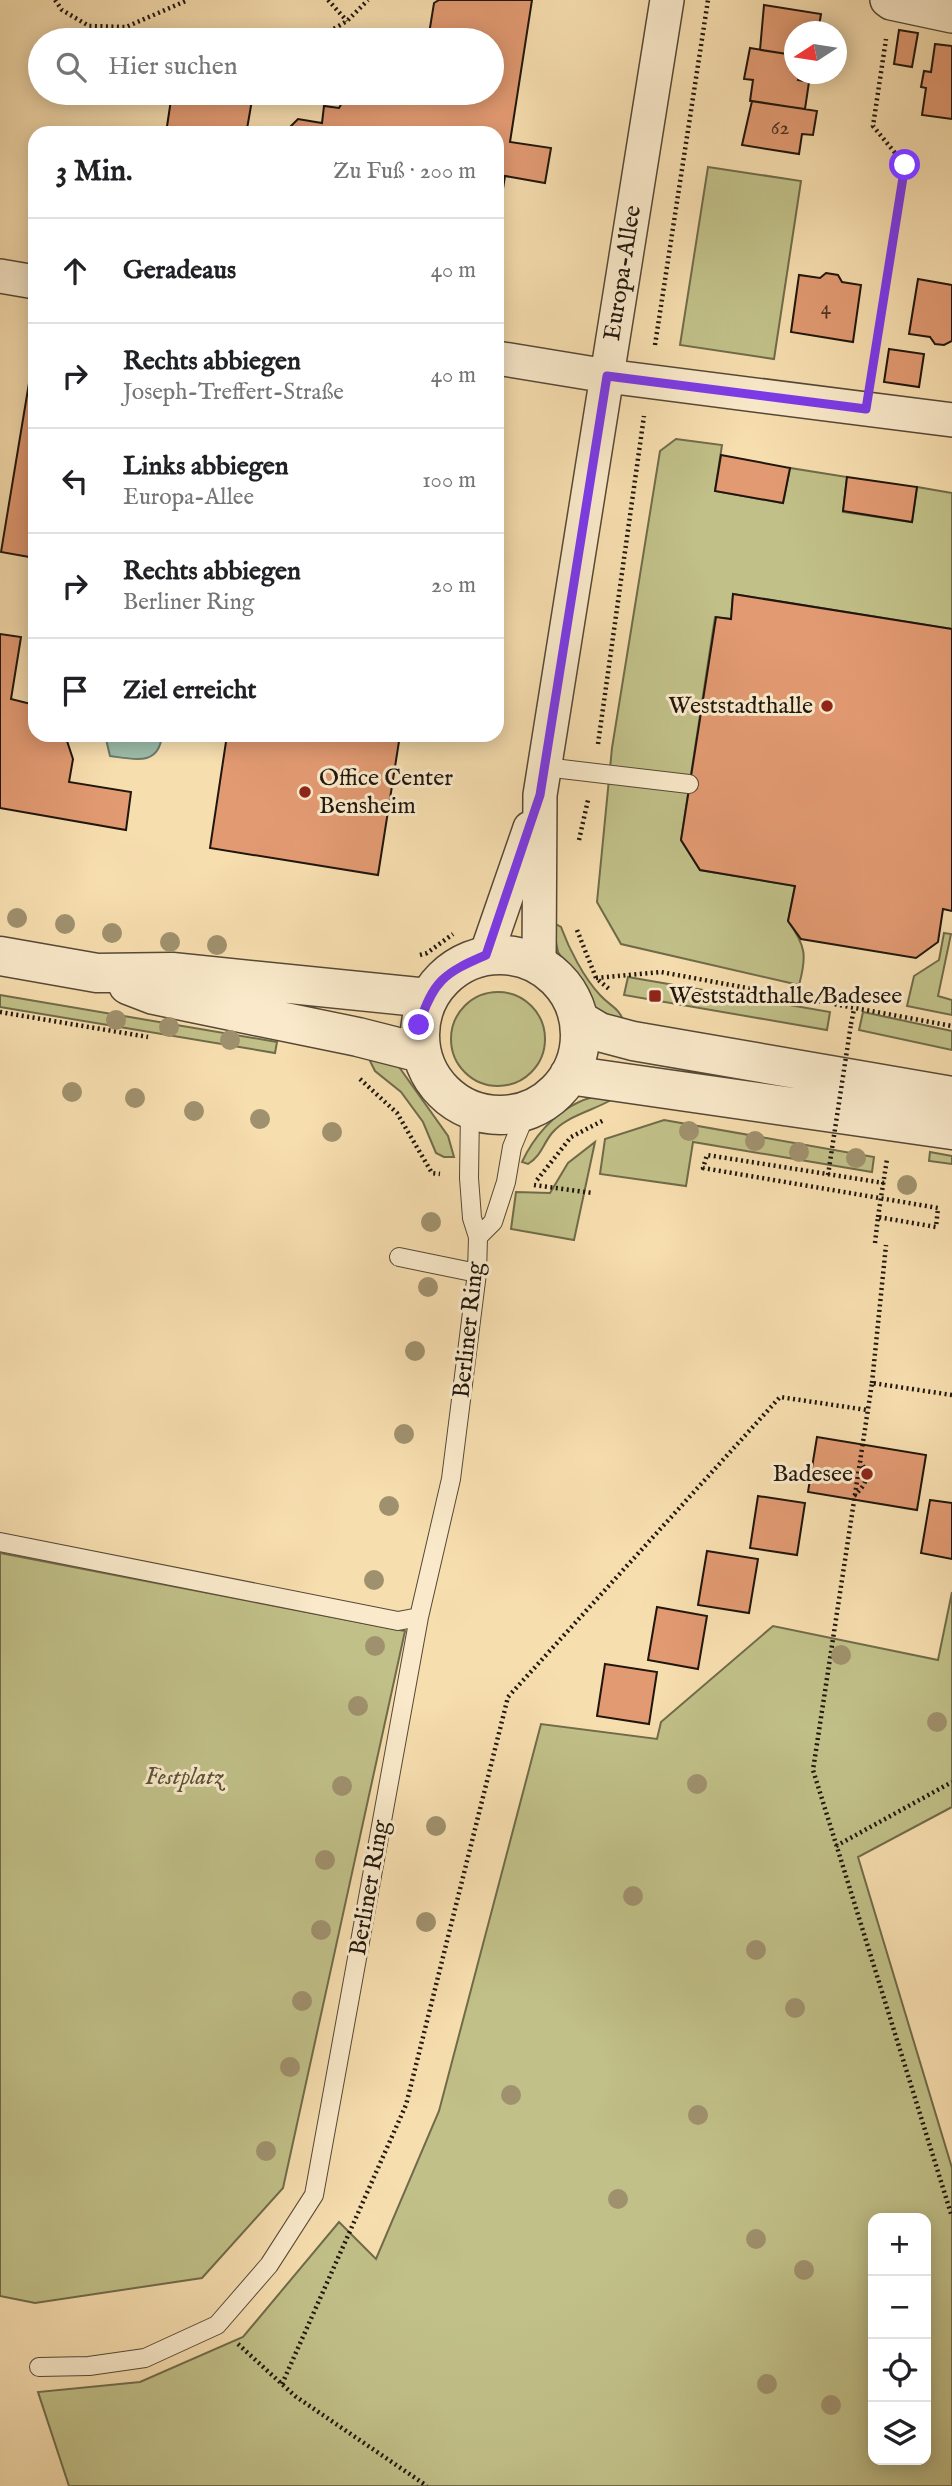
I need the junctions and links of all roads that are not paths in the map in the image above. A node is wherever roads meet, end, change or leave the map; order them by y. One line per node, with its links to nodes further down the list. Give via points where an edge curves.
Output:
1 (667, 0): 7 (street, Europa-Allee)
2 (889, 2): 3 (street)
3 (952, 16)
4 (0, 276): 5 (street)
5 (28, 281)
6 (504, 359): 7 (street)
7 (607, 376): 8 (street); 9 (street, Europa-Allee)
8 (952, 420)
9 (542, 781): 10 (lane, via 594,772); 11 (street, Europa-Allee); 13 (street, Europa-Allee)
10 (689, 784)
11 (474, 941): 13 (street); 15 (street)
12 (0, 956): 14 (street)
13 (540, 965): 16 (street, via 566,988)
14 (97, 973): 15 (street, via 172,972); 17 (street, via 154,995)
15 (428, 998): 17 (street, via 419,1025)
16 (579, 1020): 18 (street, via 580,1048); 19 (street, via 599,1032 633,1041)
17 (421, 1053): 20 (street, via 438,1088)
18 (569, 1075): 21 (street, via 552,1097); 22 (street)
19 (952, 1096)
20 (470, 1111): 21 (street, via 498,1117); 23 (lane, Berliner Ring, via 471,1204)
21 (526, 1112): 23 (lane, Berliner Ring, via 493,1222)
22 (952, 1130)
23 (478, 1237): 25 (lane, Berliner Ring)
24 (399, 1257): 25 (lane)
25 (477, 1273): 27 (lane, Berliner Ring, via 451,1479)
26 (0, 1542): 27 (lane, via 398,1621)
27 (419, 1617): 28 (lane, Berliner Ring, via 314,2195 269,2265 218,2325 145,2358)
28 (39, 2367)

